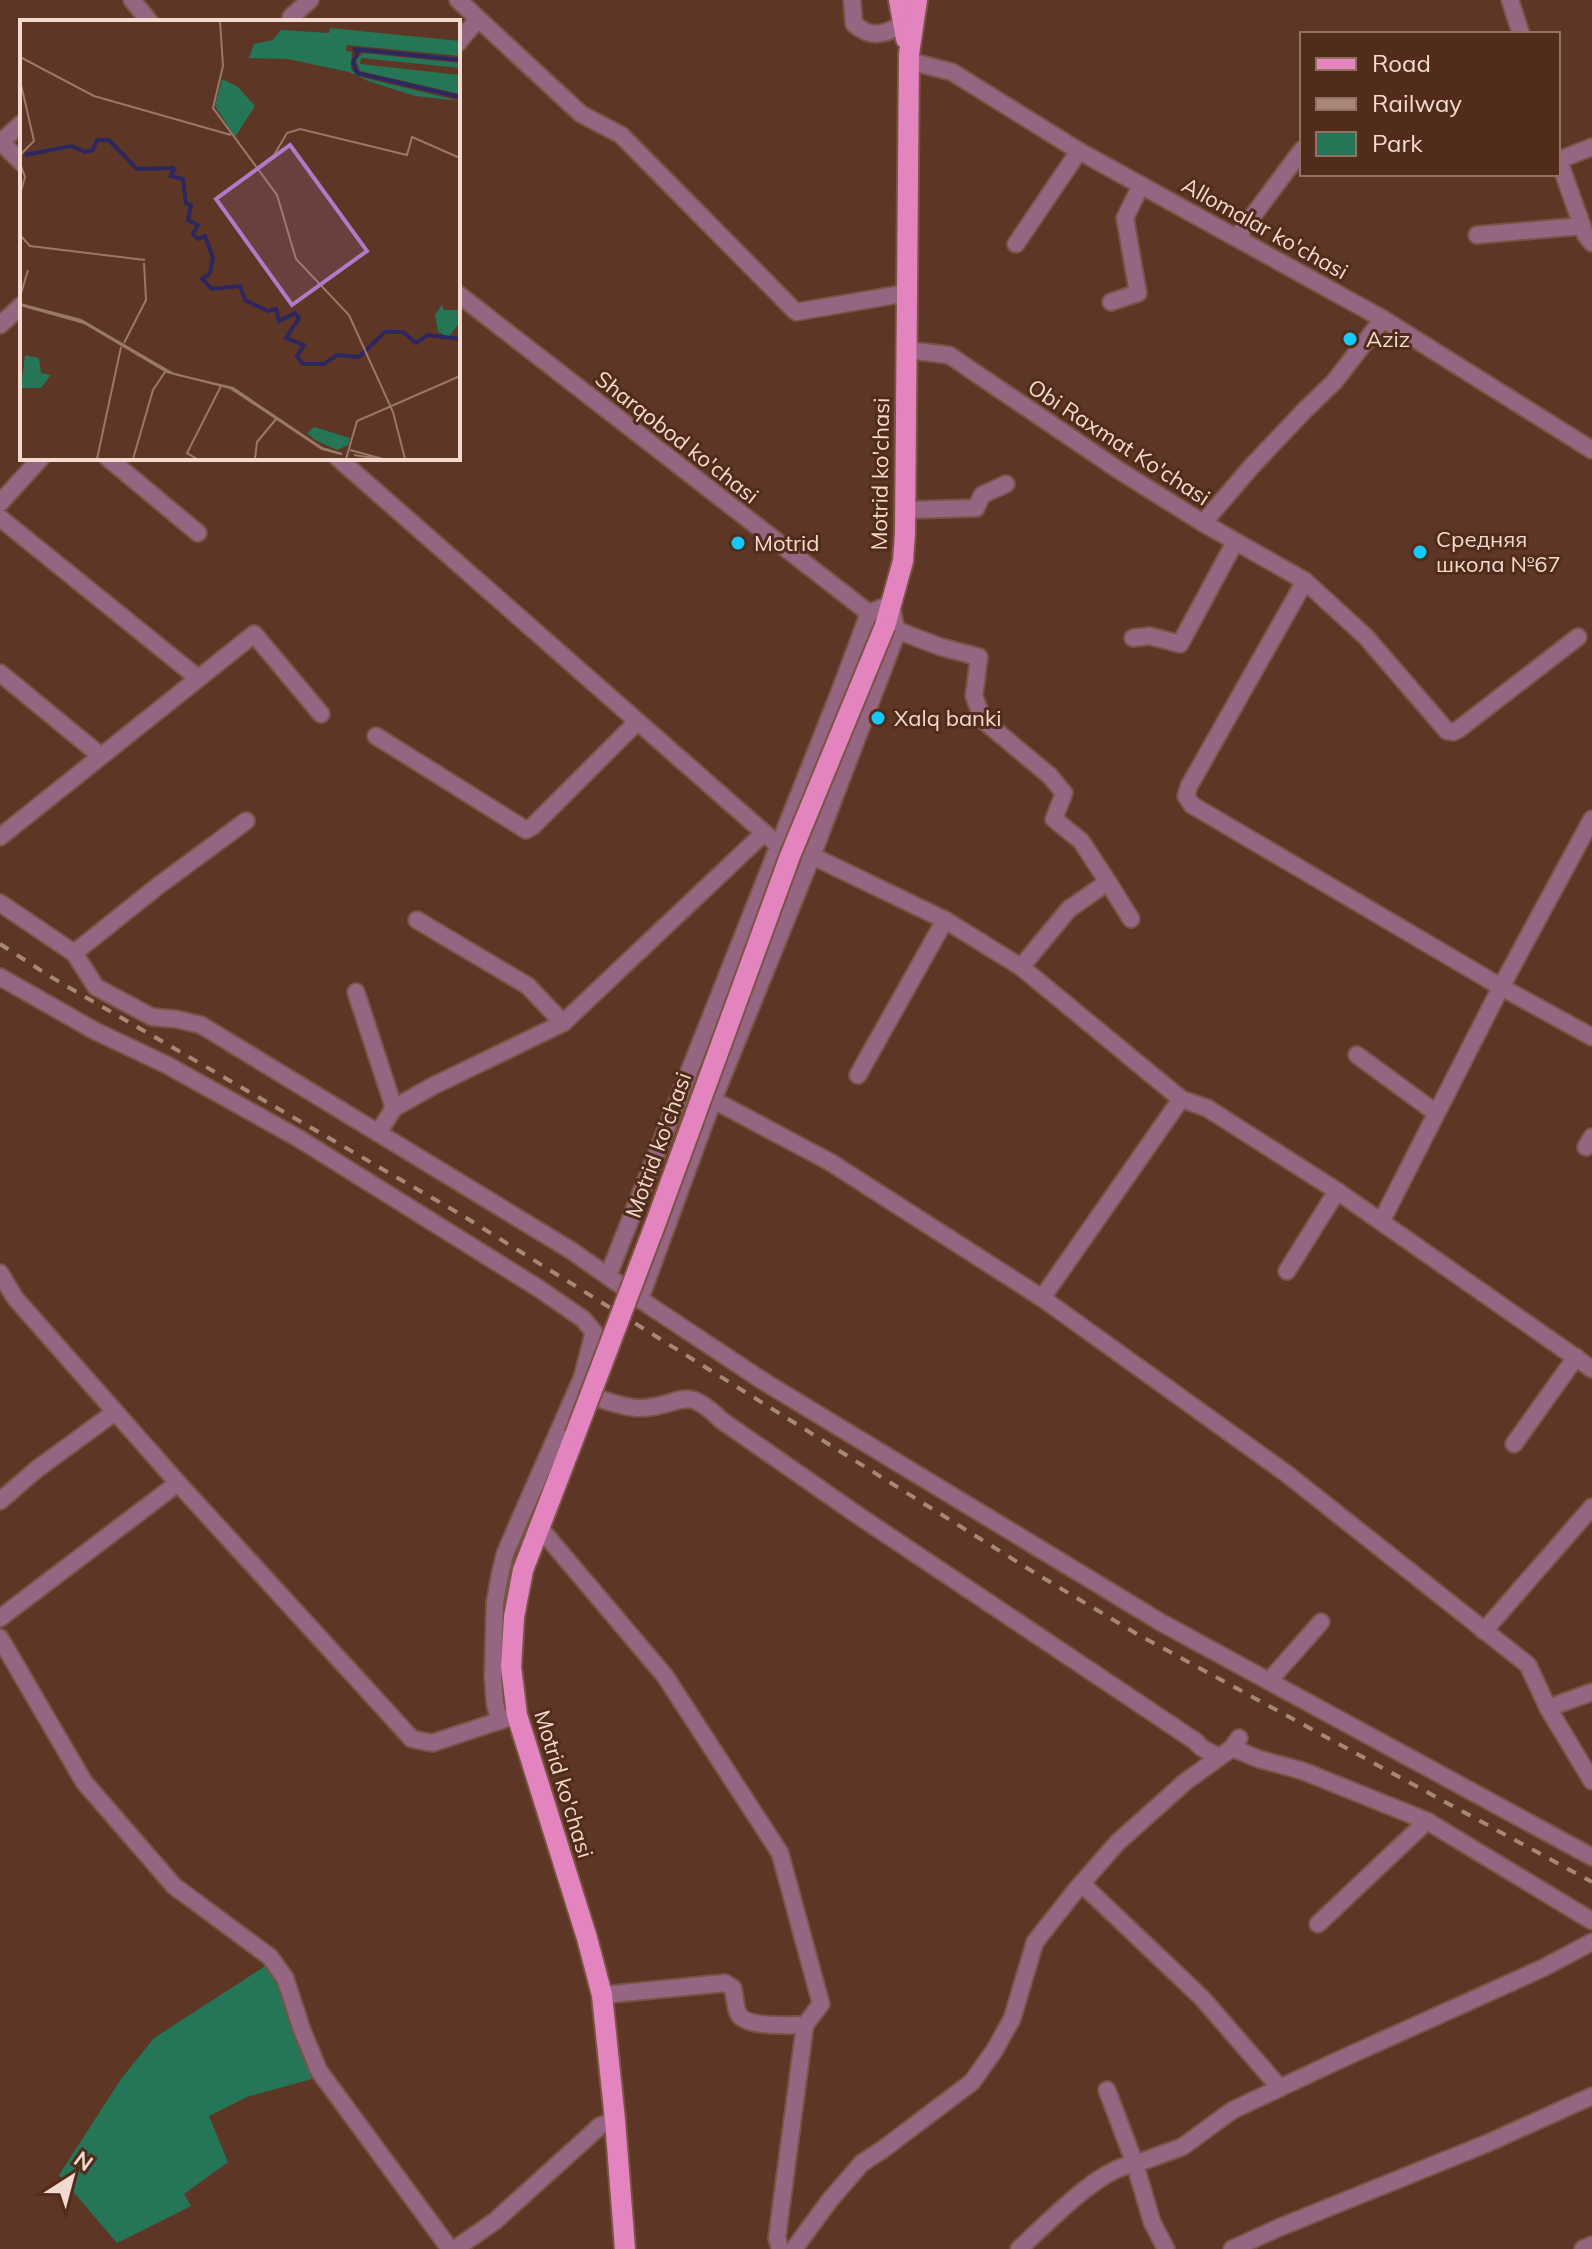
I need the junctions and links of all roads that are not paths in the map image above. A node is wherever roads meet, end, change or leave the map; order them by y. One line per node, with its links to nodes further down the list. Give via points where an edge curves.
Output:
1 (310, 0): 7 (street)
2 (458, 0): 8 (street)
3 (852, 0): 9 (street, via 854,24 863,33 885,34)
4 (899, 0): 9 (main road, Motrid ko'chasi)
5 (917, 0): 12 (main road, Motrid ko'chasi)
6 (1510, 0): 10 (street)
7 (291, 17)
8 (477, 20): 11 (street); 27 (street, via 581,114 621,135 796,312)
9 (903, 23): 12 (main road, Motrid ko'chasi)
10 (1520, 32)
11 (460, 41)
12 (909, 58): 16 (street, Allomalar ko'chasi, via 952,72); 27 (main road, Motrid ko'chasi)
13 (20, 125): 14 (street)
14 (1, 142): 19 (street)
15 (1592, 147): 18 (street)
16 (1079, 151): 21 (street, Allomalar ko'chasi); 26 (street)
17 (1300, 153): 24 (street)
18 (1560, 158)
19 (20, 161)
20 (1560, 165): 22 (street)
21 (1141, 185): 24 (street, Allomalar ko'chasi); 29 (street, via 1125,218 1138,293)
22 (1582, 226): 23 (street); 25 (street)
23 (1477, 235)
24 (1237, 237): 31 (street, Allomalar ko'chasi)
25 (1592, 243)
26 (1016, 244)
27 (907, 293): 33 (main road, Motrid ko'chasi)
28 (460, 296): 46 (street, Sharqobod ko'chasi)
29 (1111, 302)
30 (20, 307): 32 (street)
31 (1383, 319): 34 (street, Allomalar ko'chasi); 42 (street, via 1334,382)
32 (0, 325)
33 (906, 350): 40 (main road, Motrid ko'chasi); 42 (street, Obi Raxmat Ko'chasi, via 949,355)
34 (1591, 448)
35 (39, 460): 39 (street)
36 (110, 460): 43 (street)
37 (340, 460): 52 (street)
38 (1006, 484): 40 (street, via 982,495 976,508)
39 (0, 503)
40 (906, 510): 46 (main road, Motrid ko'chasi, via 903,561)
41 (0, 518): 50 (street)
42 (1203, 523): 44 (street, Obi Raxmat Ko'chasi)
43 (198, 533)
44 (1235, 542): 45 (street, Obi Raxmat Ko'chasi); 48 (street, via 1180,644 1150,636)
45 (1305, 581): 47 (street, via 1366,637 1447,731 1459,729); 70 (street, via 1186,796 1192,805)
46 (884, 623): 59 (main road, Motrid ko'chasi, bridge); 61 (street, Sharqobod ko'chasi, via 979,657 974,696 983,720 1064,793 1054,819 1081,841)
47 (1578, 637)
48 (1133, 638)
49 (0, 673): 54 (street)
50 (198, 678): 51 (street, via 254,634); 54 (street)
51 (321, 714)
52 (637, 722): 53 (street, via 526,830); 57 (street)
53 (376, 736)
54 (101, 756): 58 (street)
55 (1592, 819): 70 (street)
56 (246, 821): 67 (street)
57 (764, 833): 59 (street); 72 (street)
58 (0, 837)
59 (794, 851): 60 (street); 62 (street); 66 (street); 76 (main road, Motrid ko'chasi, bridge)
60 (766, 878): 62 (street); 85 (street)
61 (1108, 882): 64 (street); 68 (street, via 1069,909)
62 (796, 894): 76 (street)
63 (0, 903): 67 (street)
64 (1131, 919)
65 (417, 920): 72 (street, via 528,986)
66 (945, 920): 68 (street); 75 (street)
67 (74, 953): 80 (street, via 96,987 152,1017 201,1025)
68 (1021, 967): 77 (street)
69 (0, 977): 105 (street, via 298,1138 538,1288 594,1332 582,1378 500,1575 495,1704)
70 (1501, 987): 73 (street); 79 (street)
71 (356, 992): 78 (street)
72 (563, 1023): 78 (street)
73 (1592, 1037)
74 (1357, 1055): 79 (street)
75 (858, 1075)
76 (708, 1097): 87 (street, via 830,1162); 88 (street); 91 (main road, Motrid ko'chasi, bridge)
77 (1181, 1099): 81 (street, via 1207,1108); 87 (street)
78 (394, 1108): 80 (street)
79 (1436, 1113): 82 (street)
80 (378, 1133): 85 (street)
81 (1337, 1191): 82 (street); 83 (street)
82 (1381, 1222): 89 (street)
83 (1287, 1271)
84 (0, 1273): 86 (street)
85 (608, 1276): 88 (street)
86 (6, 1298): 92 (street)
87 (1042, 1298): 100 (street, via 1287,1474)
88 (640, 1299): 102 (street, via 763,1381 1136,1607)
89 (1576, 1357): 90 (street); 93 (street)
90 (1592, 1369)
91 (590, 1396): 97 (main road, Motrid ko'chasi, bridge); 106 (street, via 638,1408 693,1398 706,1405 856,1514 1202,1748)
92 (115, 1412): 94 (street); 95 (street)
93 (1514, 1444)
94 (178, 1483): 98 (street); 105 (street, via 412,1739 432,1743)
95 (0, 1501)
96 (1592, 1507): 100 (street)
97 (539, 1527): 105 (main road, Motrid ko'chasi, via 514,1617); 115 (street, via 665,1676 780,1853 821,2004)
98 (0, 1618)
99 (1321, 1622): 102 (street)
100 (1484, 1631): 104 (street, via 1528,1665)
101 (0, 1638): 122 (street, via 84,1782 174,1886 270,1957 285,1978 319,2071)
102 (1269, 1681): 109 (street)
103 (1592, 1692): 104 (street)
104 (1548, 1708): 107 (street)
105 (509, 1718): 114 (main road, Motrid ko'chasi)
106 (1230, 1748): 108 (street); 110 (street, via 1129,1833)
107 (1592, 1781)
108 (1427, 1821): 111 (street); 112 (street)
109 (1592, 1857)
110 (1082, 1884): 116 (street, via 1202,1998); 125 (street, via 1035,1942 1012,2019 972,2082 862,2163)
111 (1592, 1921)
112 (1318, 1924)
113 (1592, 1942): 116 (street)
114 (602, 1995): 115 (street, via 725,1983 733,1988 743,2021); 119 (main road, Motrid ko'chasi)
115 (805, 2025): 124 (street, via 777,2238)
116 (1280, 2088): 120 (street, via 1233,2110 1182,2147)
117 (1107, 2090): 120 (street)
118 (1592, 2096): 128 (street)
119 (615, 2120): 122 (street, via 600,2126 495,2221); 123 (main road, Motrid ko'chasi)
120 (1135, 2164): 126 (street, via 1073,2197); 127 (street)
121 (1592, 2245): 129 (street)
122 (452, 2249)
123 (625, 2249)
124 (780, 2249)
125 (794, 2249)
126 (1019, 2249)
127 (1166, 2249)
128 (1232, 2249)
129 (1583, 2249)

